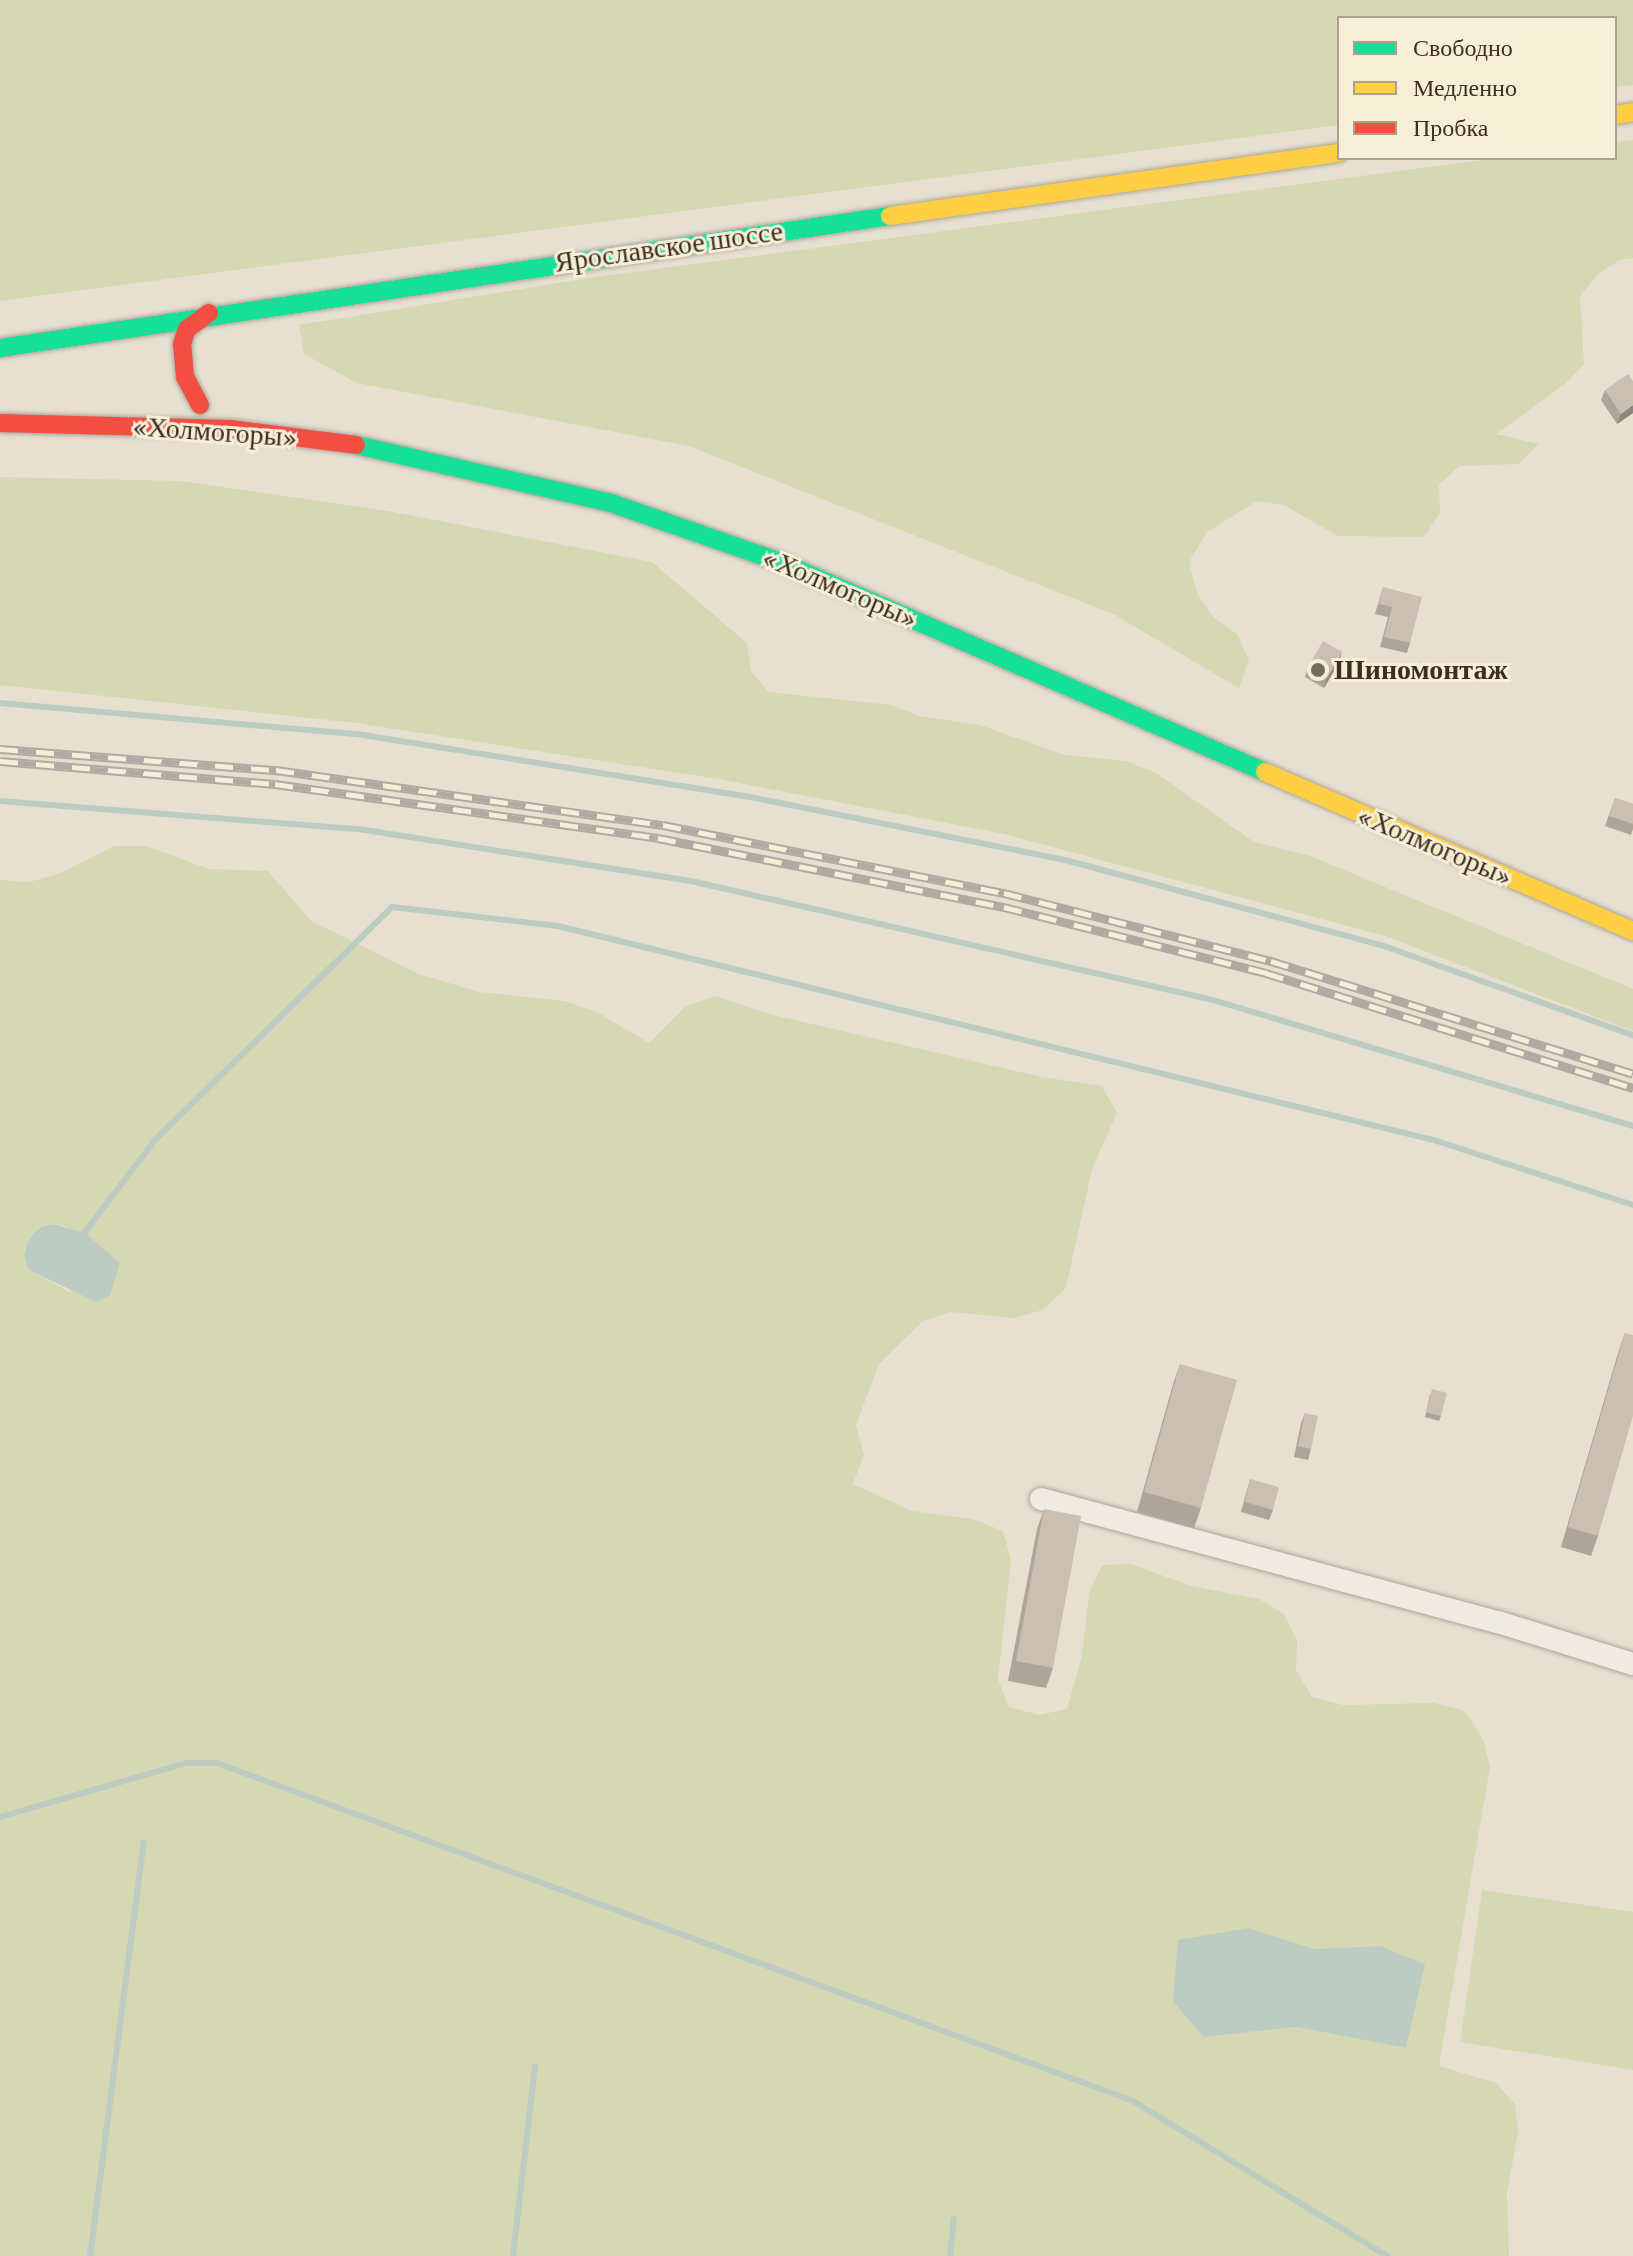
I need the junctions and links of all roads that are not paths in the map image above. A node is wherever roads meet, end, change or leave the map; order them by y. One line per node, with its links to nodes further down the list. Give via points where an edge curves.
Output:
1 (1337, 153): 2 (main road, Ярославское шоссе)
2 (209, 313): 3 (main road, Ярославское шоссе); 5 (main road, via 187,329 182,344 185,377)
3 (0, 348)
4 (173, 404): 5 (main road, «Холмогоры»)
5 (207, 405): 7 (main road)
6 (0, 423): 7 (main road, «Холмогоры»)
7 (221, 429): 8 (main road, «Холмогоры», via 353,444 461,465 681,525 778,561)
8 (1633, 931)
9 (1041, 1499): 10 (street, via 1498,1622)
10 (1633, 1664)

